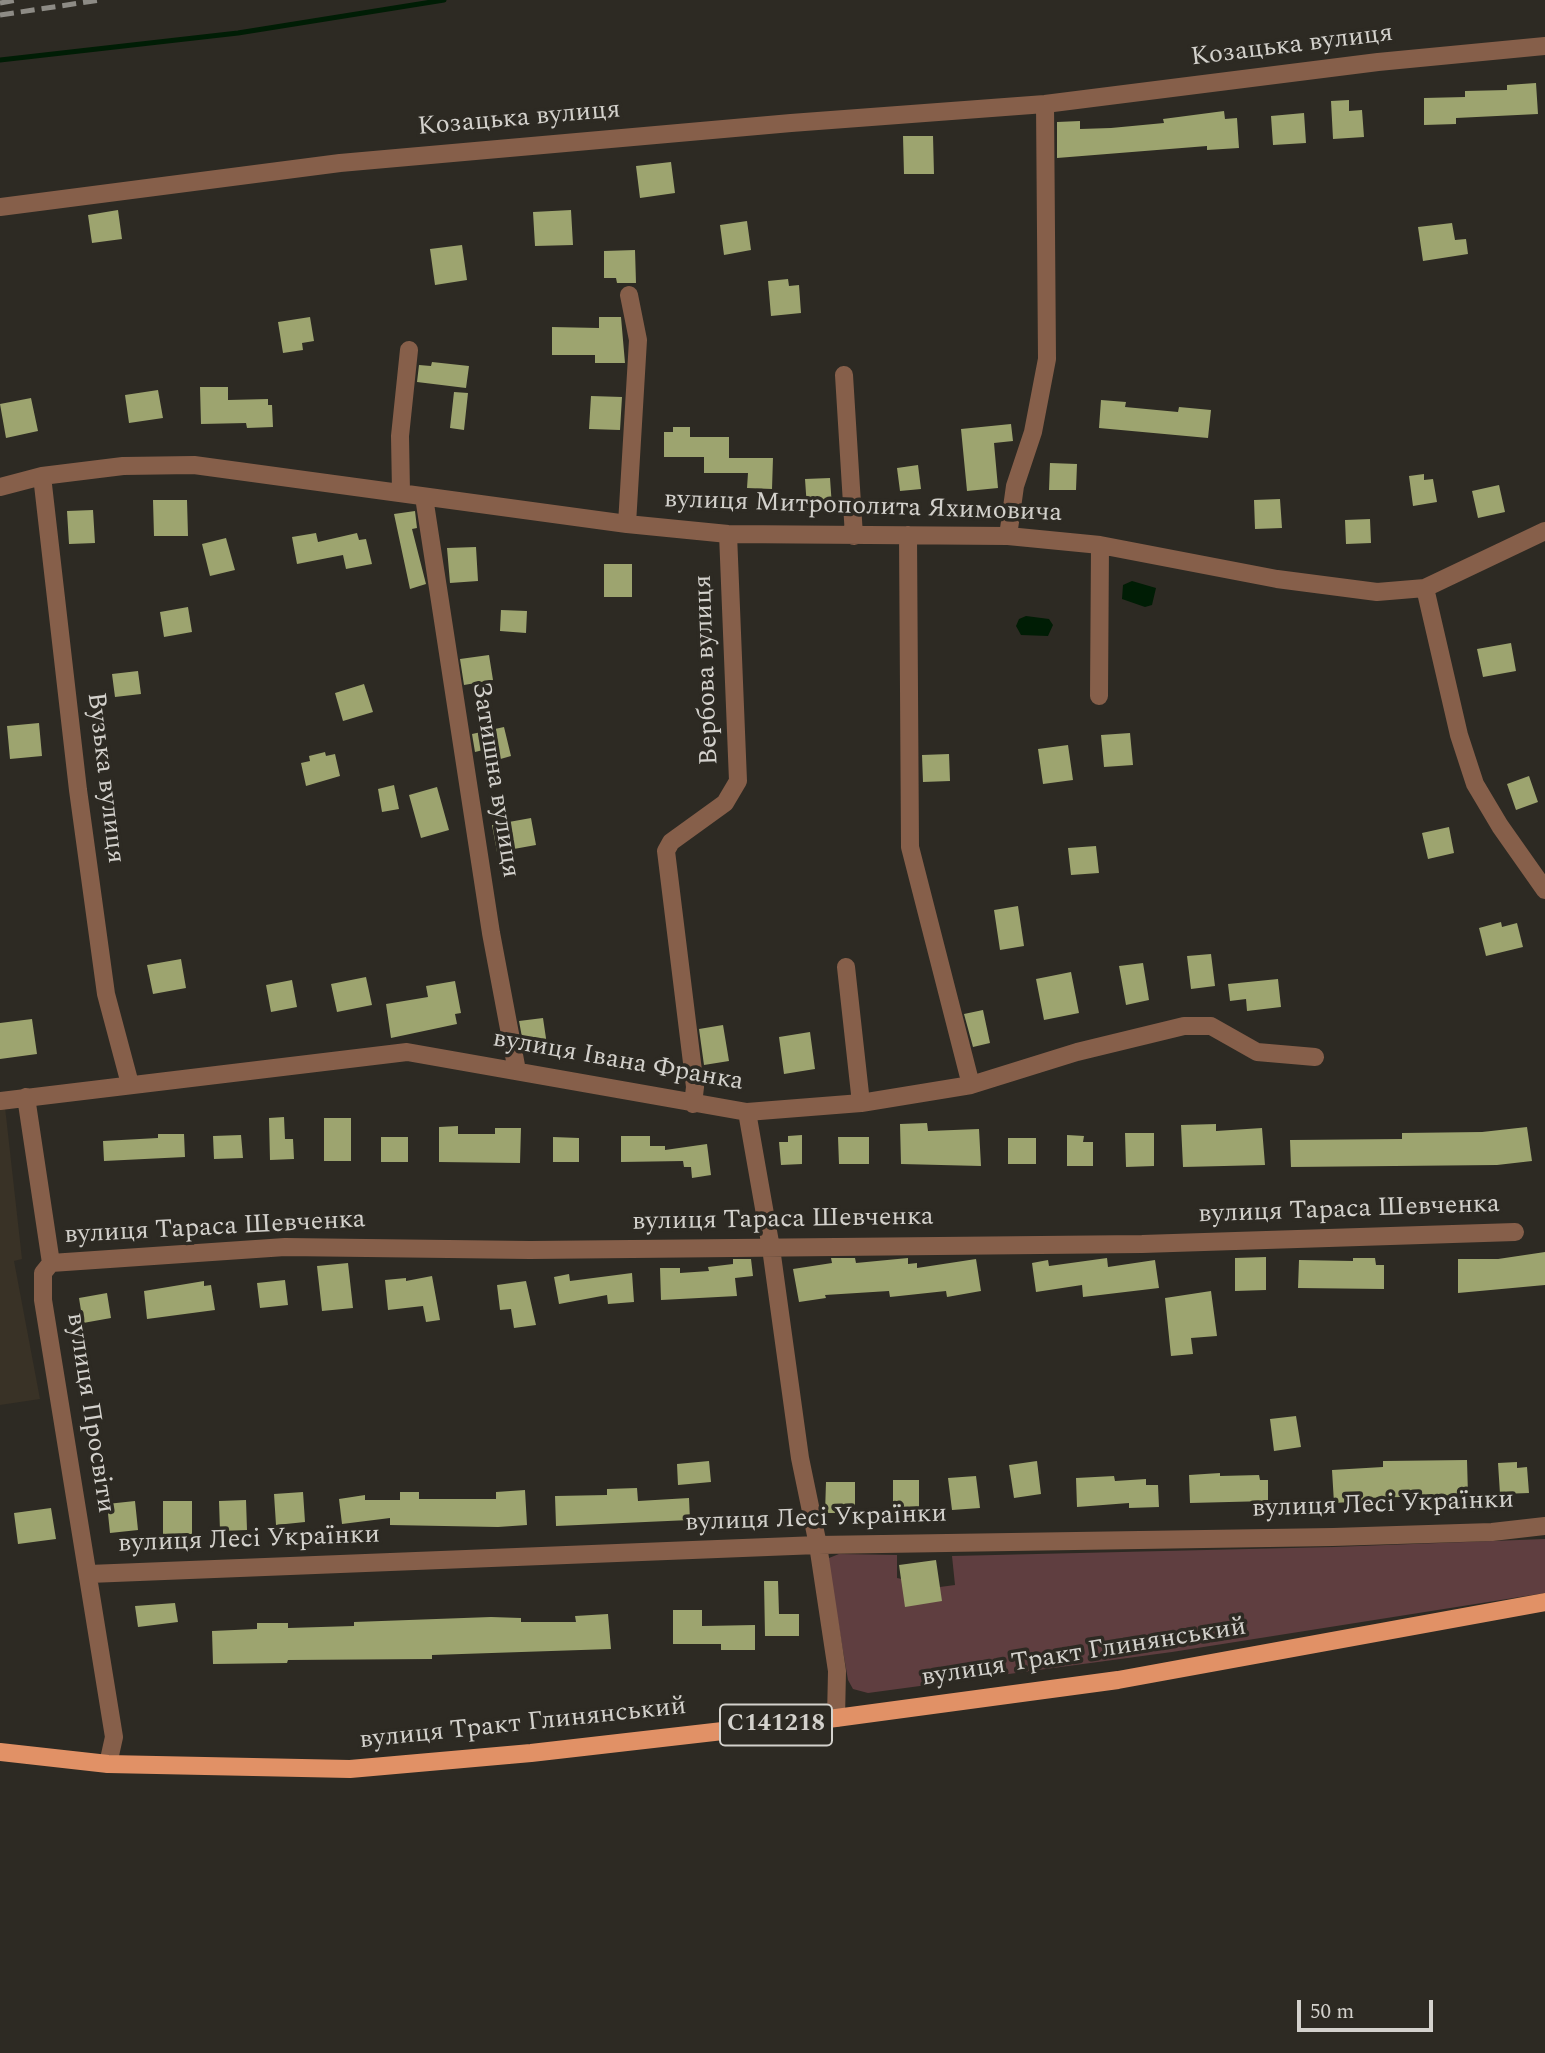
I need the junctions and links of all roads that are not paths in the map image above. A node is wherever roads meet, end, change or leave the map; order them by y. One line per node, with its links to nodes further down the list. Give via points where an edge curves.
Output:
1 (1545, 46): 2 (street, Козацька вулиця)
2 (1045, 104): 3 (street, Козацька вулиця, via 340,163); 16 (street, via 1043,395 1015,486)
3 (0, 207)
4 (629, 295): 11 (street, via 638,340)
5 (409, 350): 9 (street, via 400,436)
6 (844, 375): 15 (street)
7 (42, 476): 8 (street, вулиця Митрополита Яхимовича); 9 (street, вулиця Митрополита Яхимовича, via 123,466 194,465); 24 (street, Вузька вулиця, via 106,994)
8 (0, 487)
9 (401, 492): 10 (street, вулиця Митрополита Яхимовича)
10 (424, 496): 11 (street, вулиця Митрополита Яхимовича); 23 (street, Затишна вулиця, via 491,933)
11 (627, 523): 13 (street, вулиця Митрополита Яхимовича)
12 (1545, 531): 18 (street, вулиця Митрополита Яхимовича)
13 (727, 534): 15 (street, вулиця Митрополита Яхимовича); 29 (street, Вербова вулиця, via 738,781 725,803 671,842 666,851 695,1087)
14 (908, 535): 15 (street, вулиця Митрополита Яхимовича); 16 (street, вулиця Митрополита Яхимовича); 25 (street, via 909,847)
15 (854, 536)
16 (1008, 536): 17 (street, вулиця Митрополита Яхимовича)
17 (1100, 545): 18 (street, вулиця Митрополита Яхимовича, via 1277,579 1377,592); 19 (street)
18 (1425, 588): 20 (street, via 1459,736 1475,784)
19 (1099, 696)
20 (1545, 890)
21 (846, 967): 28 (street)
22 (1315, 1057): 25 (street, вулиця Івана Франка, via 1257,1052 1211,1026 1184,1026 1077,1052)
23 (517, 1071): 24 (street, вулиця Івана Франка, via 407,1052); 29 (street, вулиця Івана Франка)
24 (130, 1084): 26 (street, вулиця Івана Франка)
25 (971, 1086): 28 (street, вулиця Івана Франка)
26 (26, 1097): 27 (street); 33 (street, вулиця Просвіти)
27 (0, 1101)
28 (861, 1103): 30 (street, вулиця Івана Франка)
29 (693, 1104): 30 (street, вулиця Івана Франка)
30 (747, 1112): 32 (street)
31 (1515, 1232): 32 (street, вулиця Тараса Шевченка, via 1142,1244)
32 (771, 1248): 33 (street, вулиця Тараса Шевченка, via 285,1247); 35 (street, via 800,1458)
33 (51, 1263): 36 (street, вулиця Просвіти, via 43,1273 43,1300)
34 (1545, 1526): 35 (street, вулиця Лесі Українки, via 1333,1537)
35 (818, 1545): 36 (street, вулиця Лесі Українки); 38 (street, via 837,1671)
36 (89, 1574): 40 (street, вулиця Просвіти, via 114,1737)
37 (1545, 1602): 38 (main road, вулиця Тракт Глинянський / С141218, via 1118,1680)
38 (836, 1718): 40 (main road, вулиця Тракт Глинянський / С141218, via 350,1769)
39 (0, 1752): 40 (main road, вулиця Тракт Глинянський / С141218)
40 (108, 1764)

